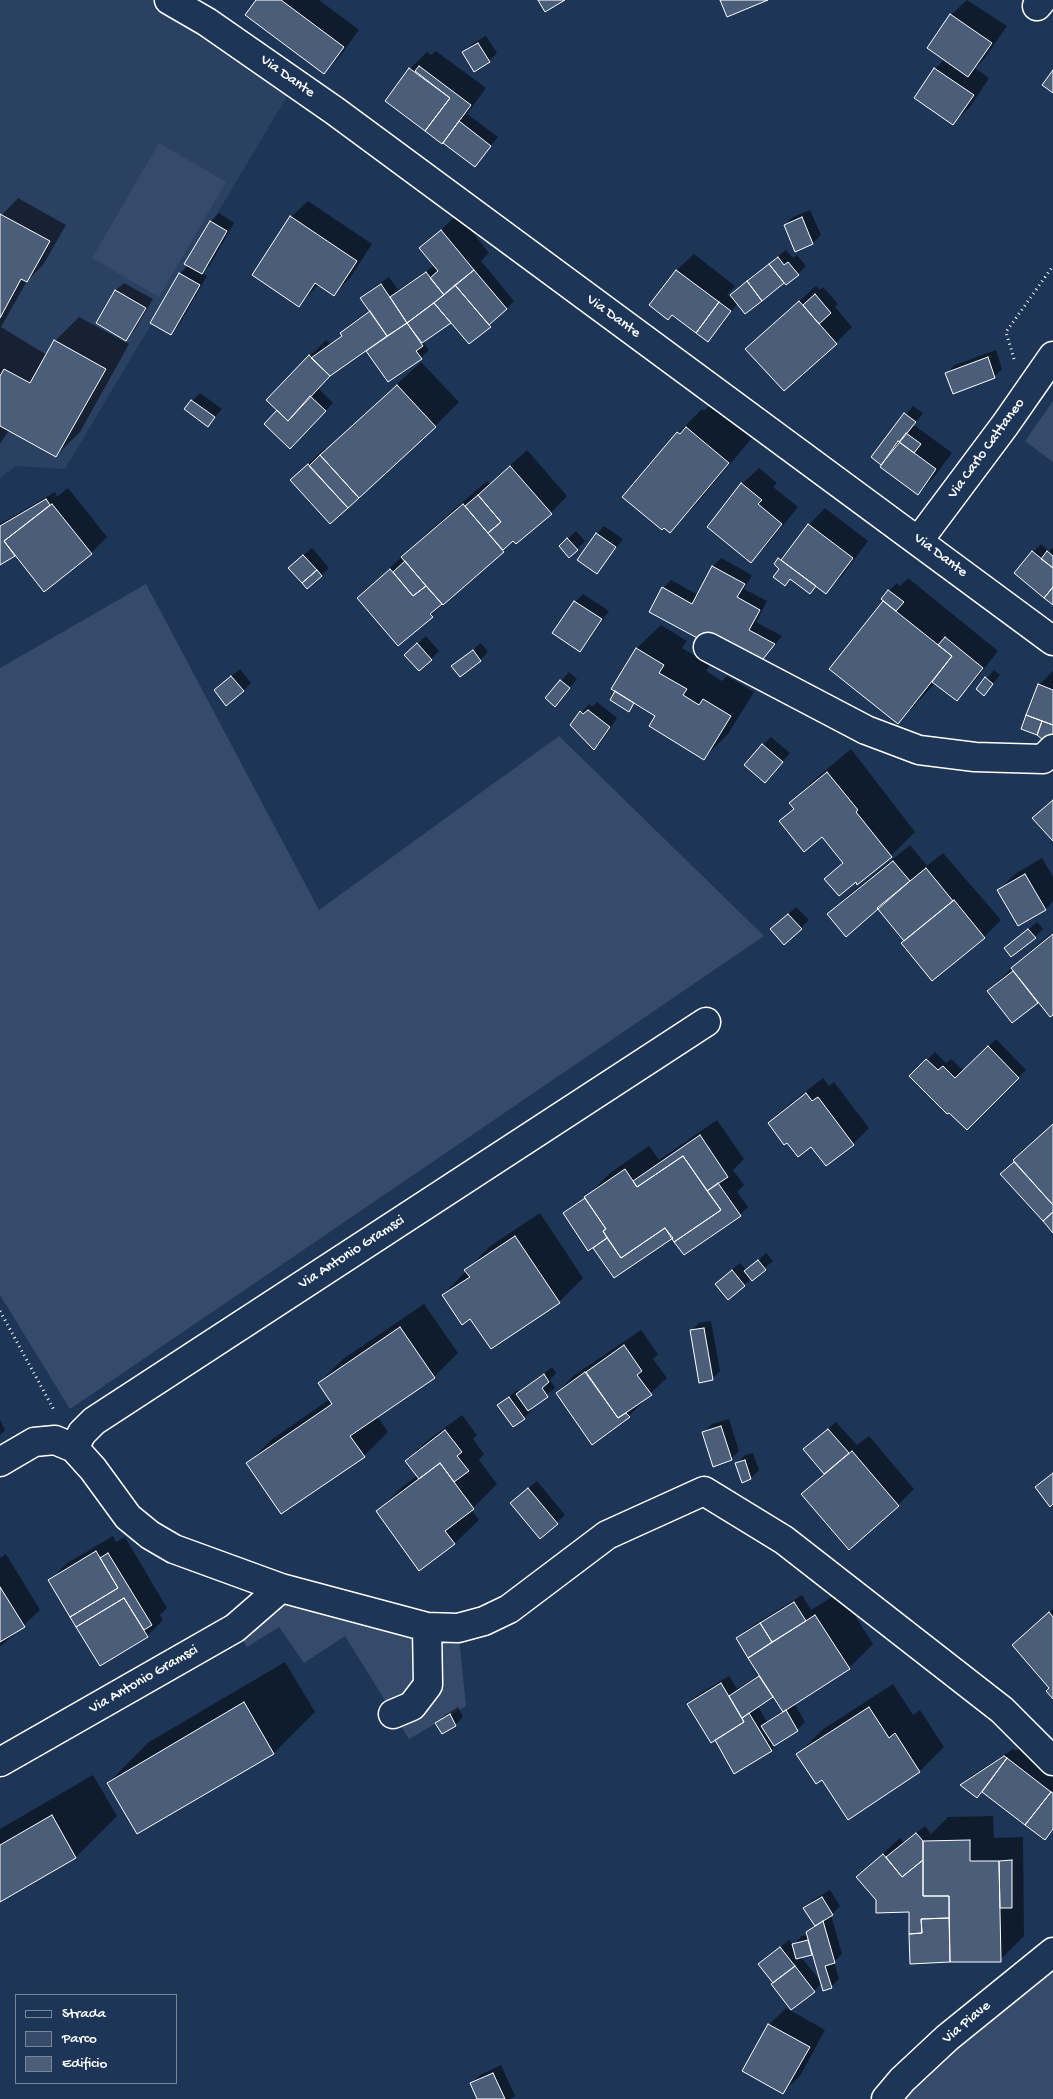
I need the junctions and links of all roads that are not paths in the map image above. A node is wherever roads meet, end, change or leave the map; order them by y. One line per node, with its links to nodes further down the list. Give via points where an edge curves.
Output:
1 (169, 0): 3 (street, Via Dante, via 207,22 335,111)
2 (1053, 356): 3 (street, Via Carlo Cattaneo)
3 (919, 540): 4 (street, Via Dante)
4 (1053, 641)
5 (708, 647): 6 (street, via 866,730 919,750 1043,759)
6 (1053, 749)
7 (706, 1022): 8 (street, Via Antonio Gramsci, via 94,1421)
8 (74, 1448): 9 (street, via 55,1440 34,1442); 10 (street, via 128,1517 150,1535 174,1549)
9 (0, 1462)
10 (281, 1588): 11 (street); 13 (street, Via Antonio Gramsci, via 235,1628)
11 (427, 1627): 12 (street, via 428,1685 412,1706); 14 (street, via 458,1628 484,1621 509,1609 607,1535 704,1491 792,1546 1002,1710)
12 (393, 1714)
13 (0, 1762)
14 (1053, 1762)
15 (1053, 1952): 16 (street, Via Piave, via 947,2038)
16 (886, 2099)

